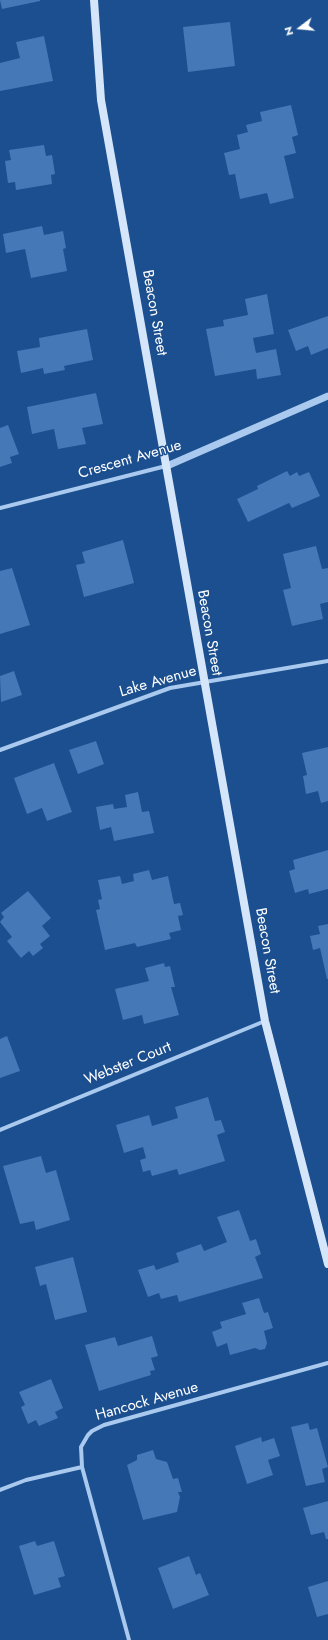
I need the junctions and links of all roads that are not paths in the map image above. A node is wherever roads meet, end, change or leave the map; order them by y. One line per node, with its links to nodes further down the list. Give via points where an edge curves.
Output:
1 (94, 0): 3 (main road, Beacon Street, via 101,100)
2 (328, 396): 3 (street, Crescent Avenue)
3 (167, 466): 4 (street, Crescent Avenue); 6 (main road, Beacon Street)
4 (0, 508)
5 (328, 660): 6 (street, Lake Avenue)
6 (203, 681): 7 (street, Lake Avenue, via 159,691); 8 (main road, Beacon Street, via 237,854)
7 (0, 750)
8 (265, 1021): 9 (street, Webster Court); 10 (main road, Beacon Street)
9 (0, 1130)
10 (328, 1264)
11 (328, 1363): 12 (street, Hancock Avenue, via 98,1427 88,1435 81,1447)
12 (82, 1467): 13 (street, via 26,1480); 14 (street, Hancock Avenue)
13 (0, 1490)
14 (129, 1640)

